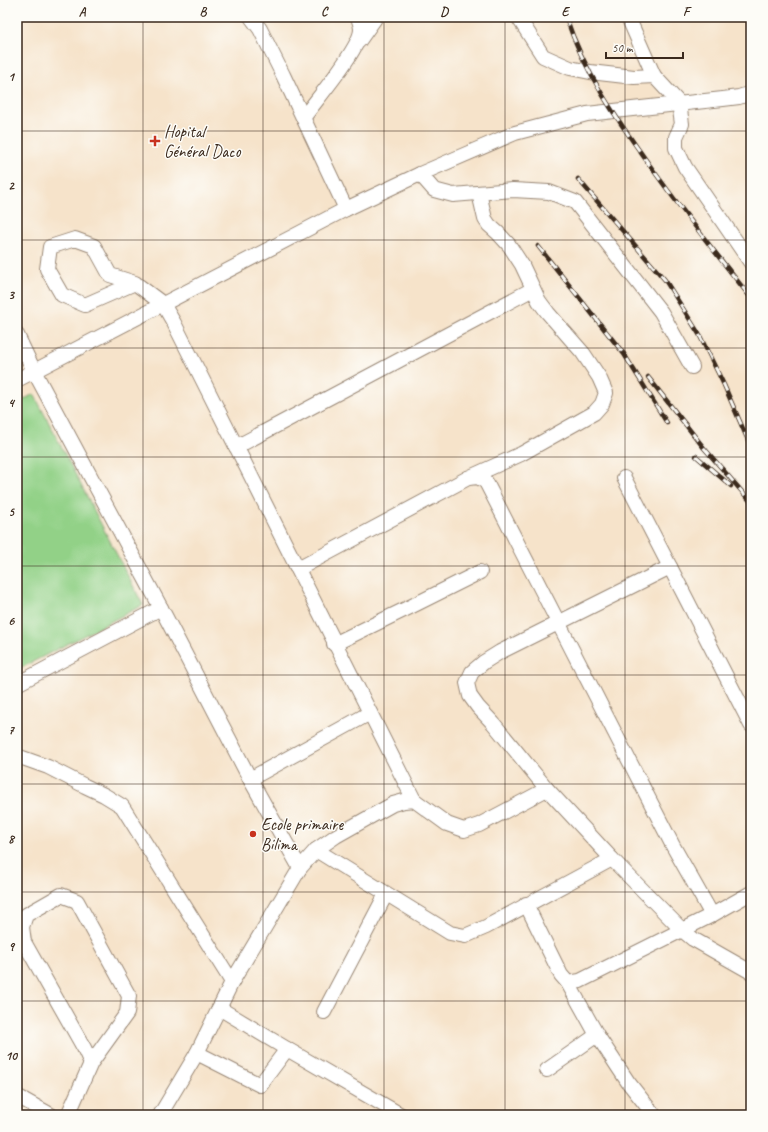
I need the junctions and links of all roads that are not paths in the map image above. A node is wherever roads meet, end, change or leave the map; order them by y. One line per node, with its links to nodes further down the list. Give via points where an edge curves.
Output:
1 (251, 17): 10 (street, via 260,29)
2 (358, 17): 6 (street, via 361,30)
3 (376, 17): 6 (street)
4 (518, 17): 7 (street, via 543,56 570,68 634,77)
5 (628, 17): 7 (street)
6 (355, 46): 10 (street)
7 (654, 76): 9 (street)
8 (751, 93): 9 (street, via 731,98)
9 (680, 103): 11 (street, via 587,114 516,133); 14 (street, via 682,124 676,137 676,148 685,167)
10 (304, 117): 13 (street)
11 (420, 174): 12 (street, via 434,190 453,195); 13 (street)
12 (479, 193): 16 (street, via 485,219 509,245); 19 (street, via 513,190 549,192 575,202 661,312)
13 (346, 209): 17 (street)
14 (751, 263)
15 (135, 283): 15 (street, via 86,305 62,296 47,269 50,247 75,239 94,246 110,275); 17 (street)
16 (533, 289): 22 (street); 23 (street, via 548,313 583,353 606,393 602,404 594,413 521,454)
17 (163, 304): 20 (street); 22 (street)
18 (17, 335): 20 (street)
19 (692, 367)
20 (34, 372): 21 (street); 28 (street)
21 (17, 380)
22 (236, 447): 26 (street)
23 (468, 478): 26 (street); 29 (street, via 478,477 486,482)
24 (624, 478): 25 (street)
25 (670, 567): 29 (street); 33 (street)
26 (298, 569): 30 (street)
27 (480, 572): 30 (street)
28 (161, 608): 31 (street); 35 (street)
29 (559, 623): 36 (street, via 489,659 472,672 467,683 470,696 478,707); 44 (street, via 673,846)
30 (334, 644): 32 (street)
31 (17, 684)
32 (370, 713): 35 (street); 37 (street)
33 (751, 725)
34 (17, 756): 47 (street, via 48,767 104,794 122,806)
35 (250, 779): 40 (street)
36 (547, 789): 37 (street, via 479,825 464,830 447,824); 39 (street)
37 (414, 800): 38 (street, via 394,804)
38 (316, 850): 40 (street); 42 (street)
39 (612, 859): 43 (street); 45 (street)
40 (300, 868): 47 (street)
41 (751, 893): 44 (street)
42 (386, 894): 43 (street, via 450,934 465,936); 50 (street)
43 (526, 904): 48 (street, via 561,975)
44 (712, 915): 45 (street)
45 (681, 929): 46 (street); 48 (street, via 580,981)
46 (751, 972)
47 (232, 982): 49 (street)
48 (568, 983): 51 (street)
49 (219, 1008): 52 (street); 53 (street)
50 (324, 1012)
51 (596, 1035): 55 (street); 61 (street)
52 (286, 1049): 53 (street, via 260,1084); 60 (street)
53 (197, 1053): 59 (street)
54 (91, 1063): 54 (street, via 127,1013 128,996 77,901 61,895 26,915 22,927 24,942); 58 (street)
55 (547, 1070)
56 (18, 1097): 57 (street)
57 (48, 1114)
58 (68, 1115)
59 (160, 1115)
60 (401, 1115)
61 (654, 1115)

